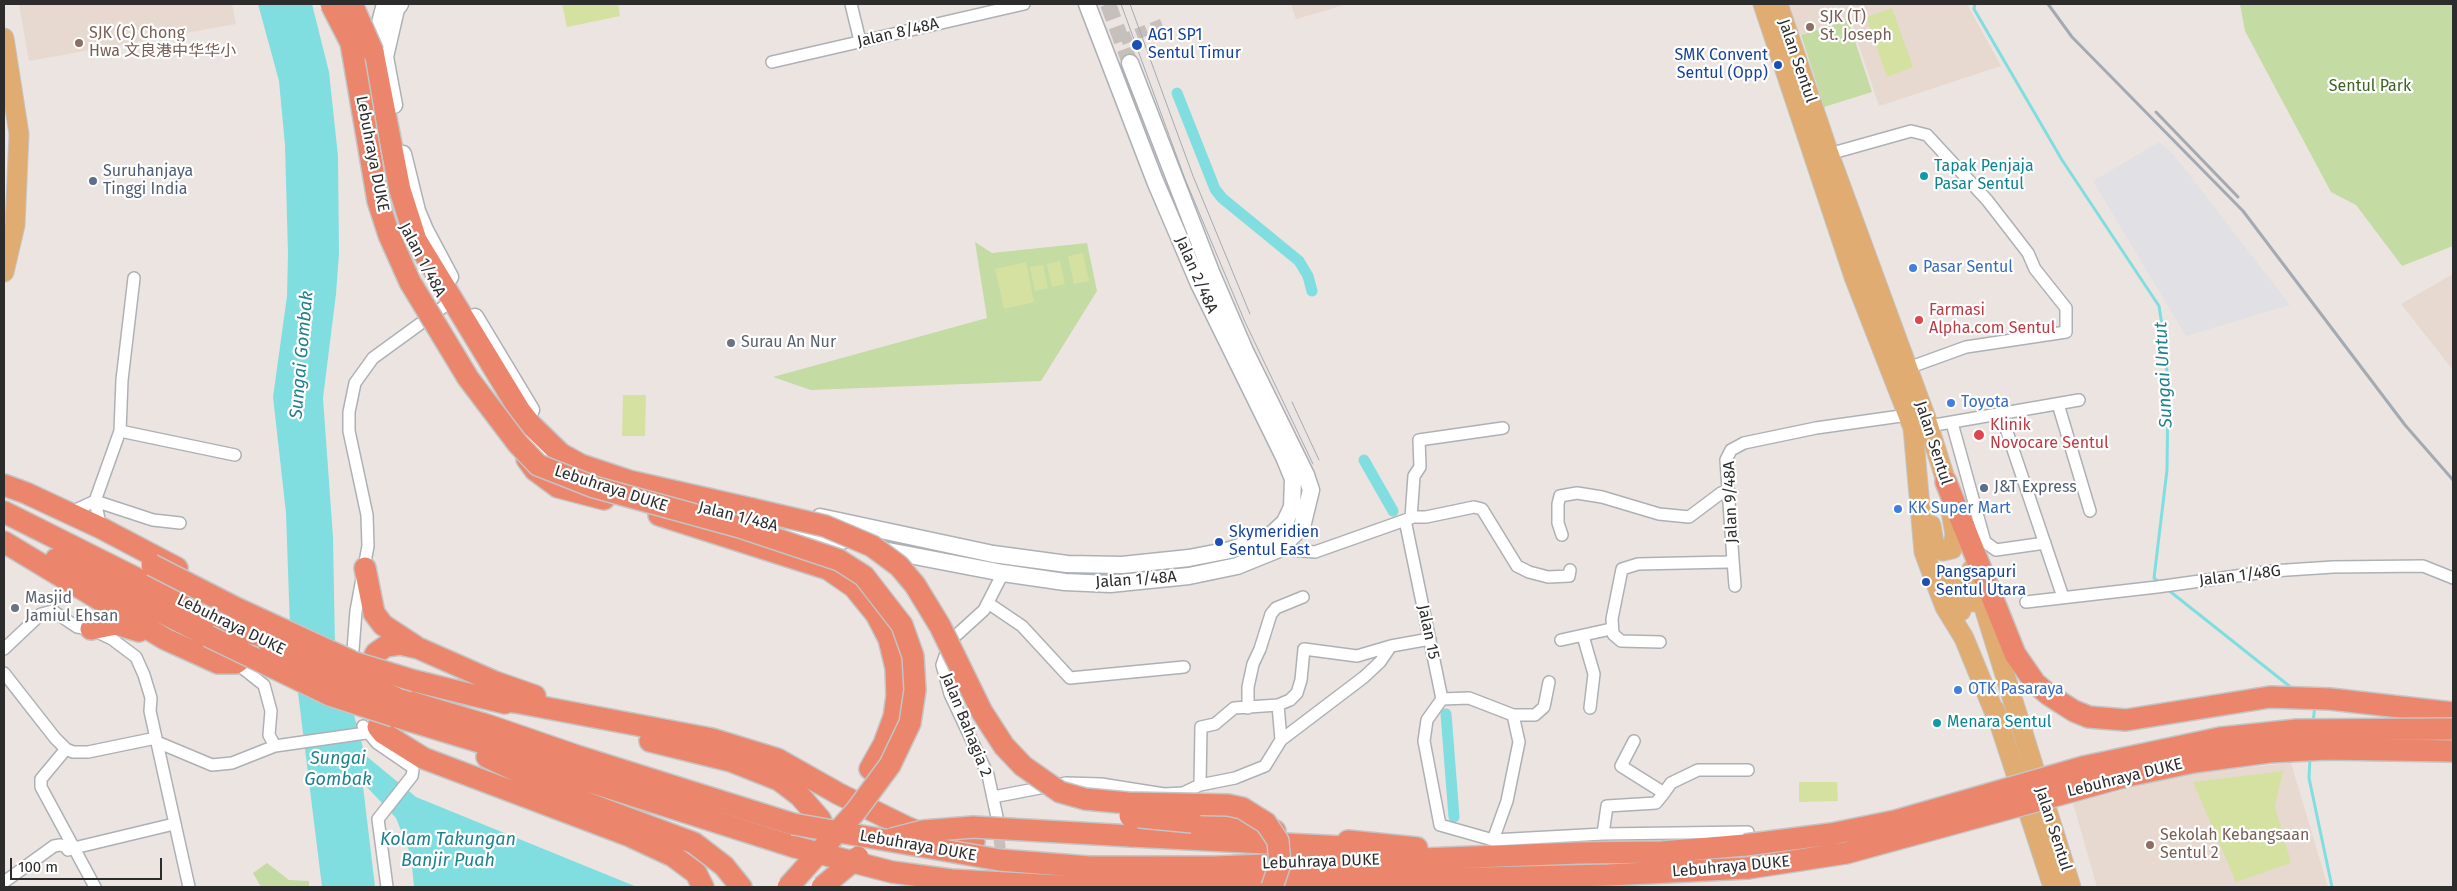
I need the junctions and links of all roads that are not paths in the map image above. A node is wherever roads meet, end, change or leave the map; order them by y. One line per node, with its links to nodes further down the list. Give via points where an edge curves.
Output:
1 (331, 4): 111 (highway, Lebuhraya DUKE, bridge, via 351,43 378,201 389,235 410,282 468,378 518,444 538,465 594,487 743,528 839,560 864,576 902,625 913,656 915,690 910,723 890,765 856,811)
2 (352, 4): 32 (highway, Lebuhraya DUKE, bridge, via 373,52 400,190 416,240 531,425 561,454 581,466)
3 (851, 4): 10 (street)
4 (1024, 4): 10 (street, Jalan 8/48A)
5 (1086, 4): 37 (main road, Jalan 2/48A, via 1199,284 1290,472 1294,496)
6 (1763, 4): 22 (main road, Jalan Sentul, via 1854,277)
7 (1778, 4): 13 (main road, Jalan Sentul)
8 (392, 5): 16 (main road, Jalan 1/48A, via 371,57 384,154 397,214 425,274); 43 (main road, Jalan 1/48A, via 385,57 401,149 424,230 534,415 572,452 608,469 993,554 1122,565 1189,558)
9 (4, 38): 14 (main road, via 18,134 15,225)
10 (860, 41): 11 (street, Jalan 8/48A)
11 (772, 62)
12 (1130, 63): 40 (main road, Jalan 2/48A, via 1244,351 1306,475 1311,490)
13 (1829, 154): 17 (main road, Jalan Sentul); 17 (street, via 1911,130 1927,135 1987,200 2066,308 2066,332 1966,347)
14 (4, 272)
15 (134, 278): 25 (street, via 122,380)
16 (446, 305): 20 (main road, Jalan 1/48A); 47 (street, via 373,358 355,383 348,412 349,431 367,515)
17 (1908, 368): 22 (main road, Jalan Sentul)
18 (2078, 400): 19 (street, Jalan 9/48A)
19 (2058, 404): 21 (street, Jalan 9/48A); 33 (street)
20 (505, 406): 49 (main road, Jalan 1/48A, via 541,450 575,474 626,490 785,528); 110 (highway, bridge, via 527,459 558,487 828,569 854,587 876,614 889,639 896,668 894,717 870,768)
21 (2001, 414): 23 (street, Jalan 9/48A); 44 (street)
22 (1917, 423): 23 (street, Jalan 9/48A); 27 (main road, Jalan Sentul); 27 (main road, via 1934,543 1943,551 1952,549 1955,544); 30 (street, Jalan 9/48A, via 1816,428 1744,444 1731,450 1726,460); 82 (main road, Jalan Sentul, via 1924,552 1938,592 1964,638)
23 (1952, 423): 44 (street, via 1985,542 1996,550)
24 (1503, 428): 36 (street, Jalan 15, via 1419,440 1420,467 1414,481)
25 (120, 431): 26 (street); 31 (street)
26 (235, 455)
27 (1946, 482): 77 (highway, via 2015,654 2035,683 2074,711 2089,717 2126,720 2270,697 2330,699); 81 (main road, Jalan Sentul)
28 (4, 486): 35 (highway)
29 (4, 490): 67 (highway, bridge, via 236,608)
30 (1729, 492): 41 (street, via 1721,493 1689,517 1659,514 1602,497 1577,493 1560,496 1558,523); 46 (street, Jalan 9/48A)
31 (95, 501): 35 (street); 38 (street, via 153,520); 39 (street)
32 (752, 510): 99 (highway, bridge, via 822,533 862,552 888,572 929,632 971,715 1011,770 1051,798 1076,808 1319,838); 115 (highway, bridge, via 825,526 872,546 899,566 940,626 982,712 1004,746 1023,766 1060,792 1085,799 1128,803 1228,805 1242,808 1266,822 1278,841 1280,864)
33 (2090, 511)
34 (4, 512): 58 (highway, Lebuhraya DUKE)
35 (69, 513): 39 (highway)
36 (1409, 518): 45 (street); 48 (street, via 1474,507 1482,509 1517,566 1548,577 1569,576); 60 (street, Jalan 15)
37 (1286, 522): 40 (street); 43 (main road)
38 (180, 523)
39 (102, 528): 68 (highway, via 250,605 258,624 255,642)
40 (1297, 535): 43 (main road); 45 (street, via 1301,546)
41 (1562, 535)
42 (8, 542): 61 (highway); 80 (highway, Lebuhraya DUKE, bridge)
43 (1274, 543): 45 (street); 49 (main road, Jalan 1/48A, via 1237,566 1189,576 1110,584 1065,582)
44 (2045, 543): 53 (street)
45 (1315, 552)
46 (1734, 560): 51 (street); 57 (street, Jalan 9/48A, via 1638,564 1622,570)
47 (365, 568): 65 (highway, via 374,613 382,625); 67 (street, via 356,611)
48 (1570, 570)
49 (1003, 573): 55 (street, Jalan Bahagia 2)
50 (2453, 578): 53 (street, Jalan 1/48G, via 2423,566 2272,571)
51 (1735, 586)
52 (1303, 597): 75 (street, via 1276,608 1271,614 1253,664)
53 (2063, 598): 54 (street, Jalan 1/48G)
54 (2026, 602)
55 (988, 603): 69 (street, via 1022,626 1070,678); 93 (street, Jalan Bahagia 2, via 970,625 950,641 942,665 947,688 988,775)
56 (91, 629): 61 (highway, via 116,624); 66 (street, via 77,627 53,611 41,614); 84 (street, via 112,639 136,658 150,698)
57 (1611, 629): 59 (street); 63 (street, via 1621,641)
58 (239, 630): 67 (highway, bridge); 80 (highway, Lebuhraya DUKE, bridge, via 330,673)
59 (1582, 636): 62 (street); 76 (street, via 1594,674)
60 (1430, 638): 64 (street); 72 (street, Jalan 15)
61 (165, 639): 68 (highway, via 218,663)
62 (1561, 640)
63 (1660, 642)
64 (1391, 646): 74 (street, via 1357,656 1304,649 1297,693); 85 (street, via 1364,677)
65 (418, 648): 67 (highway, via 400,644 386,646); 79 (highway, via 495,682)
66 (4, 649)
67 (359, 658): 73 (highway, bridge, via 415,680)
68 (236, 663): 87 (street, via 264,685 271,711 269,735)
69 (1184, 667)
70 (4, 673): 88 (street)
71 (1549, 682): 78 (street, via 1544,707 1535,714)
72 (1442, 699): 78 (street, via 1469,698); 99 (street, via 1427,720 1424,741 1440,825)
73 (492, 700): 79 (highway); 113 (highway, via 731,762 779,780 800,796 820,819 831,844)
74 (1278, 706): 75 (street); 85 (street)
75 (1248, 708): 91 (street, via 1234,708 1215,724 1201,727)
76 (1590, 708)
77 (2453, 713)
78 (1513, 715): 99 (street, via 1520,742)
79 (604, 720): 101 (highway, via 712,739 777,759 839,794 930,836 1061,854)
80 (381, 722): 87 (street); 95 (highway); 101 (highway, Lebuhraya DUKE, bridge, via 487,725 793,824 1000,860); 101 (highway, Lebuhraya DUKE, bridge, via 493,746 572,776 795,847 884,870 951,880 1077,887); 106 (street, via 387,751 412,767 413,774 378,819); 107 (highway, via 382,733 423,758 630,836 673,856 696,873)
81 (2020, 727): 82 (main road, via 1967,586 1963,581 1955,581 1950,588 1975,638); 117 (main road, Jalan Sentul)
82 (2000, 728): 116 (main road, Jalan Sentul)
83 (2453, 729): 98 (highway, Lebuhraya DUKE, bridge, via 2298,730 2220,738 2101,762 1895,821 1831,834)
84 (157, 740): 87 (street, via 212,765 232,763); 88 (street, via 88,752); 94 (street)
85 (1281, 740): 91 (street, via 1265,766 1234,778)
86 (1634, 741): 92 (street, via 1621,766)
87 (275, 746)
88 (66, 749): 100 (street, via 41,779 41,787)
89 (2453, 751): 103 (highway, Lebuhraya DUKE, bridge, via 2268,752 2194,762 2127,776 1846,853 1748,868 1618,875)
90 (1748, 770): 92 (street, via 1698,770 1671,783)
91 (1200, 785): 93 (street, via 1183,793 1164,794 1101,784 1066,783)
92 (1664, 793): 96 (street, via 1656,803 1607,806)
93 (993, 796): 97 (street, Jalan Bahagia 2)
94 (174, 824): 100 (street); 105 (street)
95 (664, 831): 108 (highway, via 711,873); 109 (highway, via 694,843 712,855)
96 (1603, 834): 98 (street); 99 (street)
97 (999, 838)
98 (1746, 839): 99 (highway, Lebuhraya DUKE, via 1662,852)
99 (1496, 848): 101 (highway, Lebuhraya DUKE); 112 (highway, bridge, via 1131,836 973,827 923,831 894,839 857,858)
100 (71, 849): 102 (street, via 60,844 54,846); 104 (street)
101 (1152, 871): 103 (highway, Lebuhraya DUKE)
102 (4, 882)
103 (1294, 882): 114 (highway)
104 (95, 887)
105 (190, 887)
106 (387, 887)
107 (702, 887)
108 (717, 887)
109 (741, 887)
110 (783, 887)
111 (788, 887)
112 (822, 887)
113 (830, 887)
114 (1248, 887)
115 (1272, 887)
116 (2053, 887)
117 (2071, 887)

